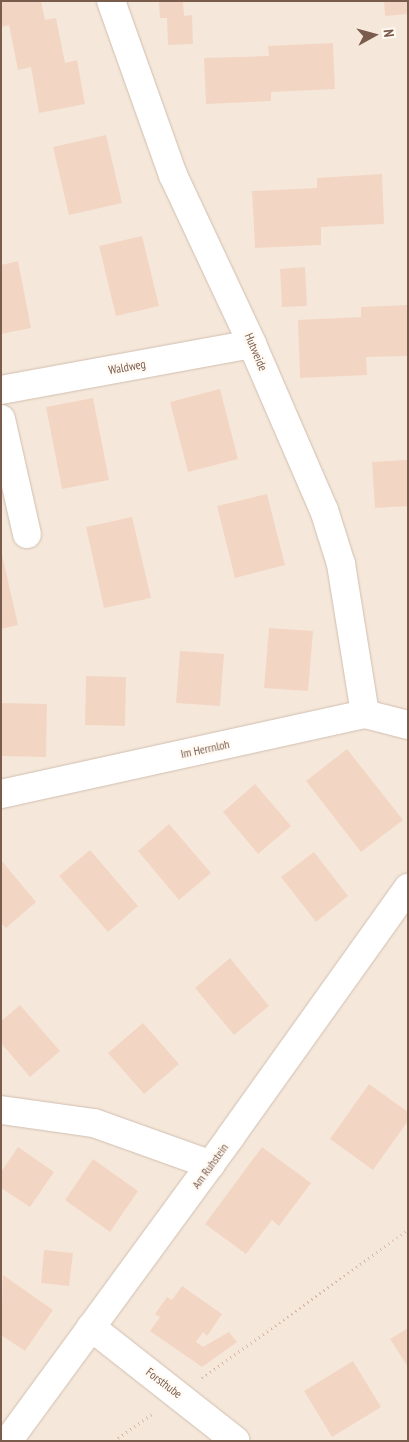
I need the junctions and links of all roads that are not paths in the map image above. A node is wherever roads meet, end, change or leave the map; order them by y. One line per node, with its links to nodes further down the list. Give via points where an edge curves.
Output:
1 (111, 1): 2 (street, Hutweide, via 173,174)
2 (252, 344): 3 (street, Waldweg); 6 (street, Hutweide, via 324,510 341,564)
3 (1, 390)
4 (1, 419): 5 (street)
5 (27, 534)
6 (365, 714): 7 (street, Im Herrnloh); 8 (street, Im Herrnloh)
7 (408, 725)
8 (1, 794)
9 (408, 888): 11 (street, Am Ruhstein)
10 (1, 1110): 11 (street, via 94,1123)
11 (211, 1164): 12 (street, Am Ruhstein)
12 (91, 1327): 13 (street, Am Ruhstein); 14 (street, Forsthube)
13 (8, 1441)
14 (236, 1441)

